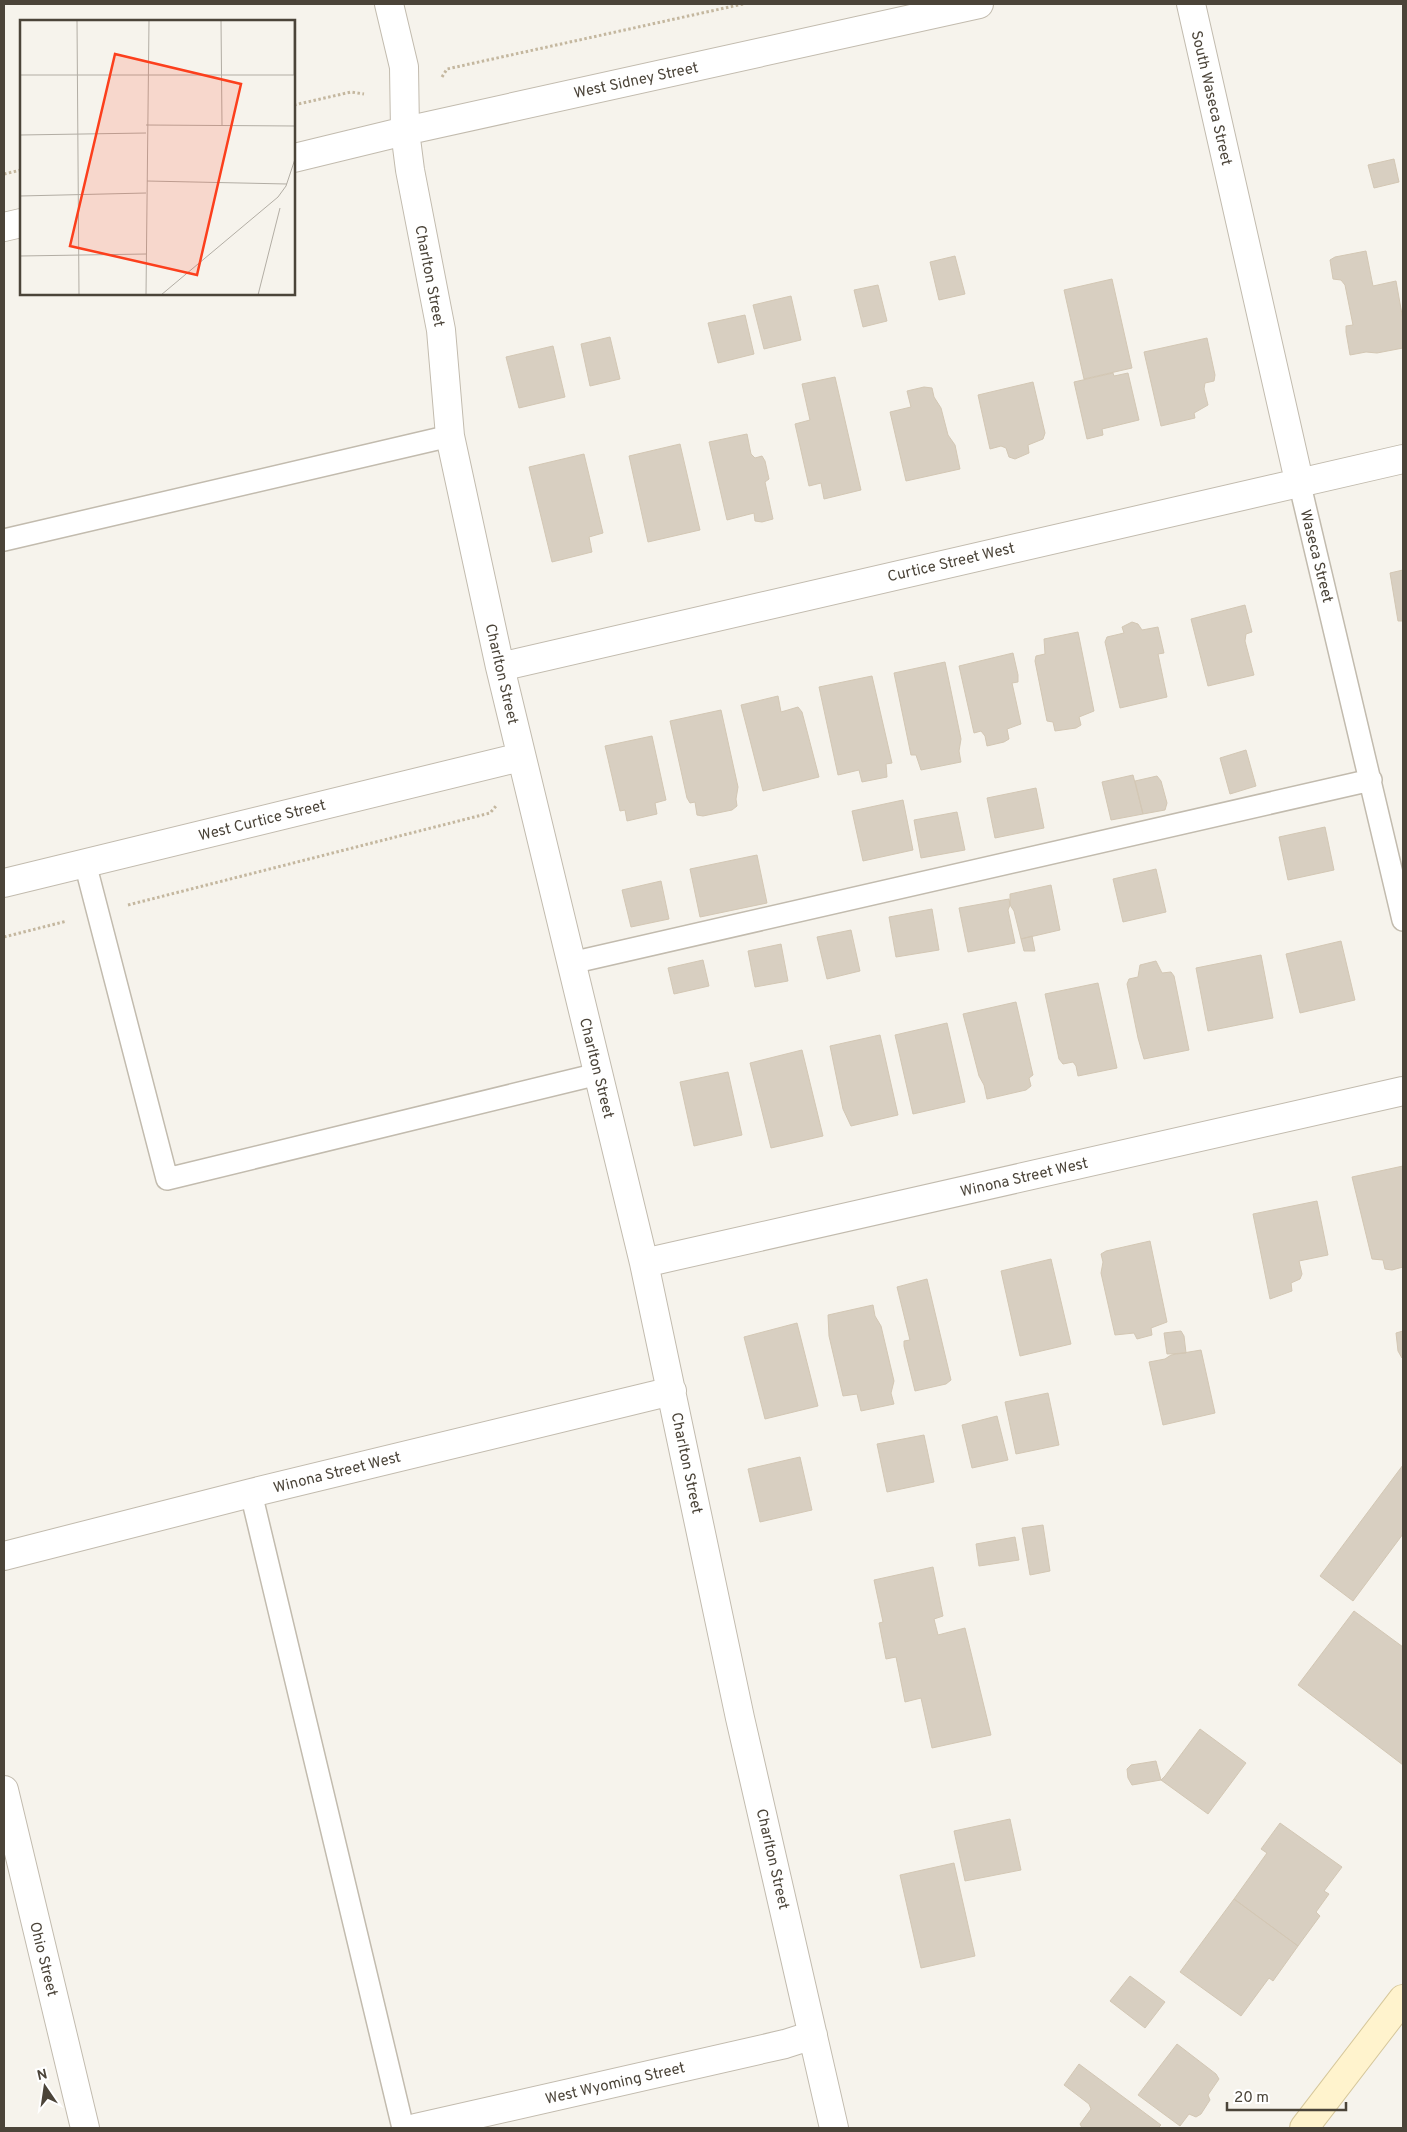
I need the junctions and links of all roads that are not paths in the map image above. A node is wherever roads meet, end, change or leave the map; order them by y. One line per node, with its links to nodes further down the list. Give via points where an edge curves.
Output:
1 (390, 4): 4 (street, Charlton Street, via 404,67)
2 (979, 4): 4 (street, West Sidney Street)
3 (1191, 4): 6 (street, South Waseca Street)
4 (405, 131): 5 (street, West Sidney Street); 9 (street, Charlton Street, via 441,330)
5 (295, 158)
6 (1233, 192): 11 (street, Waseca Street)
7 (20, 223): 8 (street)
8 (4, 227)
9 (450, 436): 12 (lane); 13 (street, Charlton Street)
10 (1403, 459): 11 (street, Curtice Street West)
11 (1299, 482): 13 (street, Curtice Street West); 15 (lane, Waseca Street)
12 (4, 540)
13 (500, 666): 14 (street, Charlton Street)
14 (521, 757): 16 (street, West Curtice Street); 19 (street, Charlton Street)
15 (1371, 780): 18 (lane, Waseca Street); 19 (lane)
16 (85, 863): 17 (street, West Curtice Street); 20 (lane, via 167,1179)
17 (4, 883)
18 (1403, 920)
19 (571, 963): 20 (street, Charlton Street)
20 (598, 1074): 22 (street, Charlton Street)
21 (1403, 1091): 22 (street, Winona Street West)
22 (644, 1263): 23 (street, Charlton Street)
23 (672, 1391): 24 (street, Winona Street West); 28 (street, Charlton Street, via 740,1718)
24 (251, 1493): 25 (street, Winona Street West); 30 (lane)
25 (4, 1556)
26 (4, 1790): 29 (street, Ohio Street)
27 (1403, 1999): 33 (street)
28 (813, 2035): 31 (street, West Wyoming Street); 32 (street, Charlton Street)
29 (85, 2128)
30 (403, 2128)
31 (416, 2128)
32 (834, 2128)
33 (1304, 2128)

